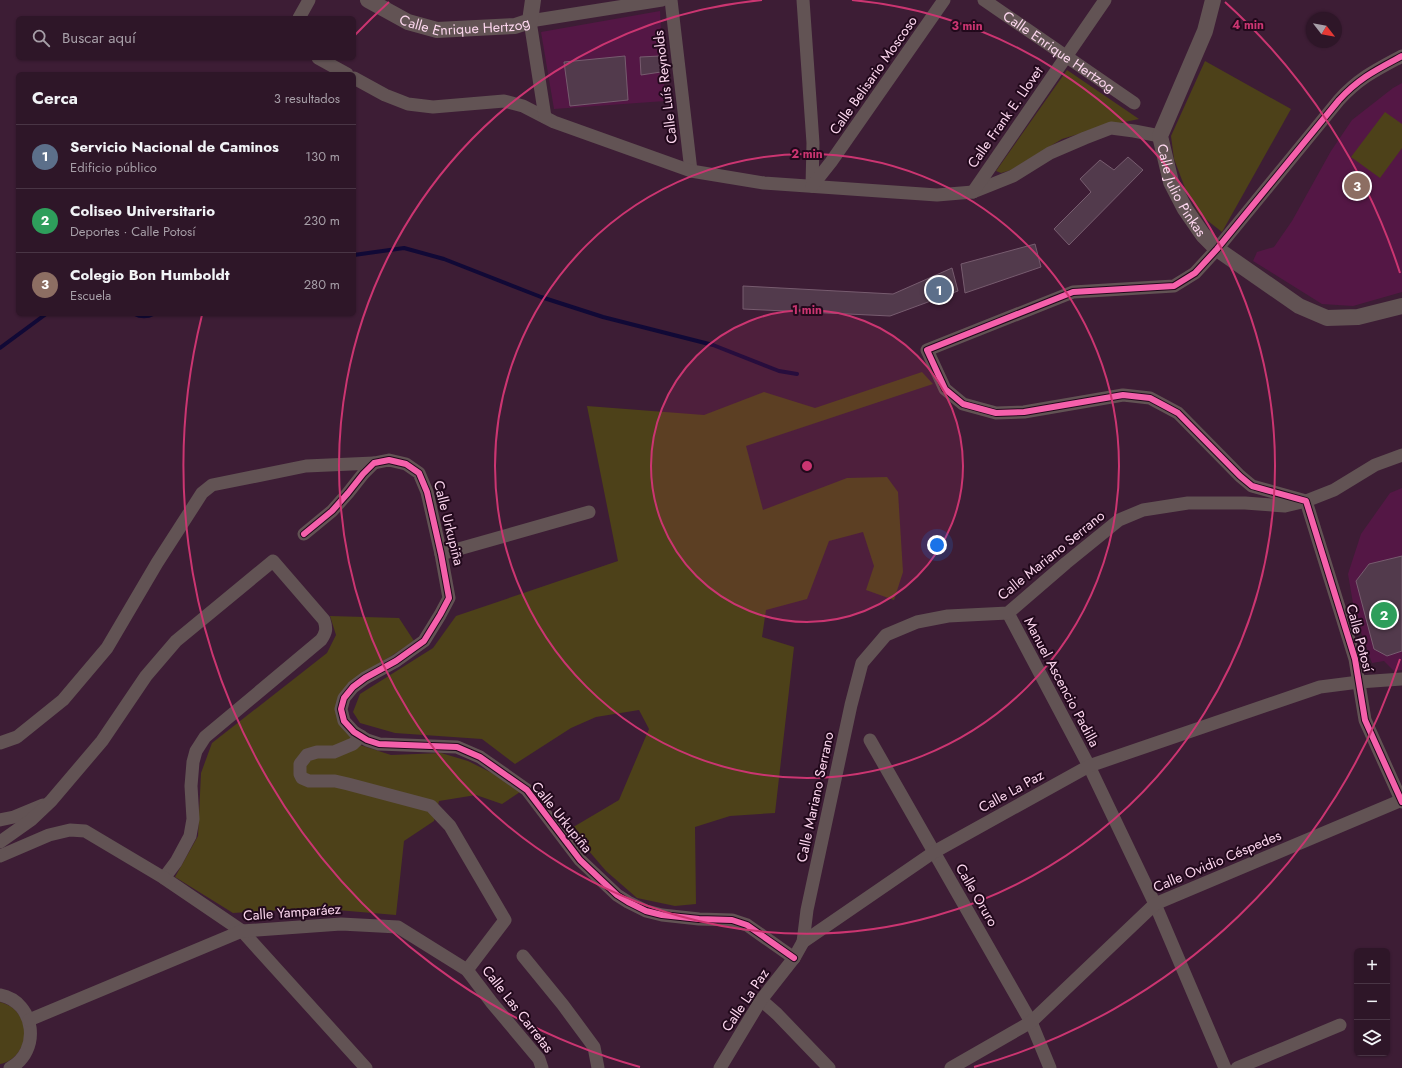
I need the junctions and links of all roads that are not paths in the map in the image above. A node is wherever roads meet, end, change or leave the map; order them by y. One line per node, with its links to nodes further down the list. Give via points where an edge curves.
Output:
1 (310, 0): 11 (street)
2 (368, 0): 12 (street, Calle Enrique Hertzog, via 408,22 437,30 515,26)
3 (533, 0): 12 (street)
4 (662, 0): 12 (street, Calle Enrique Hertzog)
5 (671, 0): 21 (street, Calle Luís Reynolds)
6 (803, 0): 22 (street, via 813,143)
7 (944, 0): 22 (street, Calle Belisario Moscoso)
8 (984, 0): 14 (street, Calle Enrique Hertzog)
9 (1105, 0): 14 (street, Calle Frank E. Llovet)
10 (1213, 0): 20 (street, Calle Julio Pinkas, via 1205,31)
11 (300, 16)
12 (530, 21): 19 (street)
13 (1402, 56): 24 (street, via 1352,86)
14 (1066, 57): 18 (street, Calle Enrique Hertzog); 23 (street, Calle Frank E. Llovet)
15 (322, 60): 16 (street)
16 (343, 72)
17 (356, 79): 19 (street, via 385,96 408,104 433,106 504,100)
18 (1134, 103)
19 (545, 117): 21 (street)
20 (1160, 136): 23 (street, via 1111,128 1050,153 1013,176); 24 (street, Calle Julio Pinkas, via 1171,182 1189,216 1203,235)
21 (691, 171): 22 (street, via 764,183)
22 (812, 186): 23 (street, via 937,195)
23 (973, 192)
24 (1218, 249): 25 (street, Calle Julio Pinkas, via 1299,306 1326,318 1358,317); 28 (street, via 1195,273 1174,286 1073,292 927,350 945,389 963,404 996,413 1024,412 1123,395 1150,398 1178,414 1252,486)
25 (1402, 306)
26 (1402, 455): 28 (street, Calle Mariano Serrano, via 1375,465 1334,490)
27 (374, 463): 30 (street, via 332,511); 31 (street, Calle Urkupiña, via 389,460 406,464 419,473); 37 (street, Calle Urkupiña, via 306,466 212,485 202,493 181,525 107,648 63,700 17,737)
28 (1306, 501): 32 (street, Calle Mariano Serrano, via 1285,506 1188,503 1143,510 1119,520); 34 (street, Calle Potosí, via 1355,659)
29 (589, 512): 31 (street)
30 (304, 534)
31 (441, 554): 35 (street, Calle Urkupiña, via 449,598 424,641 352,687 344,698 341,708 344,722)
32 (1008, 613): 38 (street, Manuel Ascencio Padilla); 48 (street, Calle Mariano Serrano, via 948,616 917,622 886,635 862,663 808,903)
33 (1402, 679): 34 (street, Calle La Paz)
34 (1359, 682): 38 (street, Calle La Paz, via 1320,687); 40 (street, Calle Potosí, via 1365,720)
35 (361, 736): 50 (street, Calle Urkupiña, via 379,744 458,747 480,757 527,790 580,860 617,895 646,911 662,915 732,920 760,933); 51 (street, via 353,744 334,752 307,755 300,764 300,774 309,781 341,782 431,806 450,826 505,920)
36 (870, 740): 43 (street, Calle Oruro)
37 (0, 742)
38 (1089, 766): 43 (street, Calle La Paz); 46 (street, Manuel Ascencio Padilla)
39 (51, 801): 41 (street, via 14,817); 42 (street, via 31,820); 45 (street, via 102,740 146,676 176,641 273,561 324,620 326,633 321,640 205,737 196,751 193,762 193,819 190,836)
40 (1402, 801): 46 (street, Calle Ovidio Céspedes)
41 (0, 820)
42 (0, 842)
43 (934, 852): 48 (street, Calle La Paz); 55 (street, Calle Oruro)
44 (0, 856): 45 (street, via 49,835 70,830 85,831)
45 (164, 878): 47 (street)
46 (1155, 904): 55 (street, Calle Ovidio Céspedes); 65 (street, Manuel Ascencio Padilla)
47 (242, 931): 51 (street, Calle Yamparáez, via 340,924 398,927); 54 (street, Calle Yamparáez); 58 (street)
48 (803, 942): 50 (street, Calle La Paz)
49 (523, 956): 60 (street, via 594,1047)
50 (794, 958): 53 (street, Calle La Paz)
51 (467, 970): 59 (street, Calle Las Carretas, via 540,1059)
52 (0, 995): 54 (street, via 16,1002)
53 (761, 1000): 61 (street, Calle La Paz); 62 (street)
54 (29, 1020): 57 (street, via 31,1036 28,1050)
55 (1031, 1022): 63 (street, Calle Ovidio Céspedes); 64 (street, Calle Oruro)
56 (1340, 1025): 66 (street)
57 (10, 1068)
58 (366, 1068)
59 (542, 1068)
60 (598, 1068)
61 (720, 1068)
62 (829, 1068)
63 (951, 1068)
64 (1050, 1068)
65 (1225, 1068)
66 (1237, 1068)

